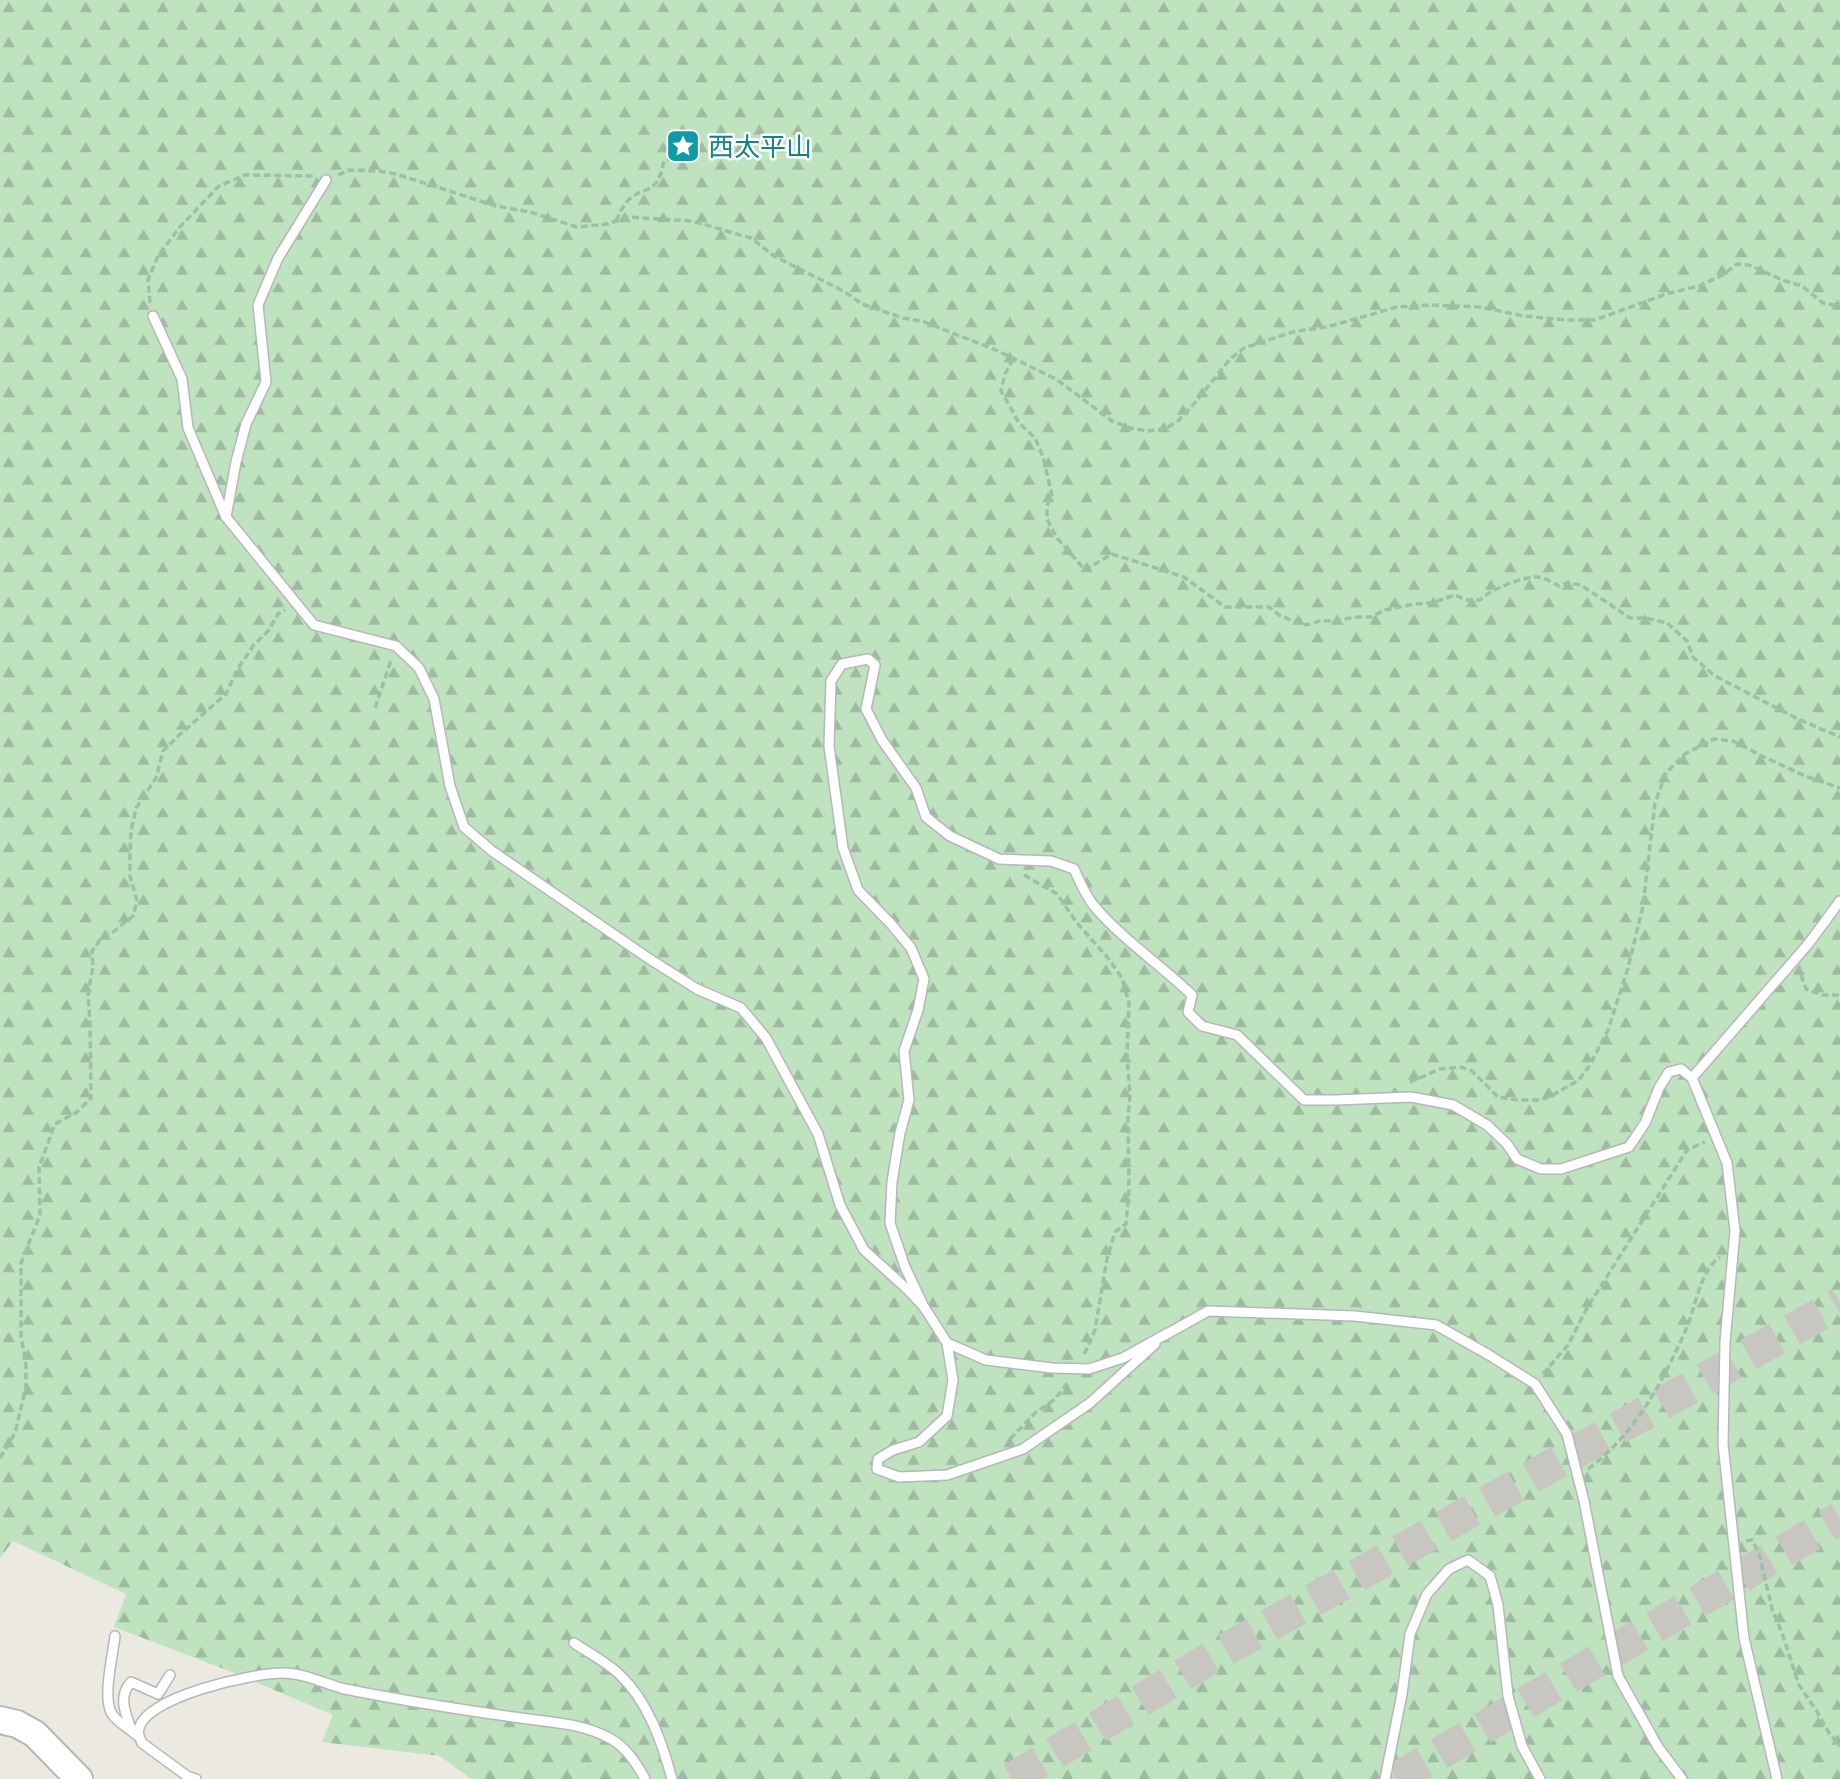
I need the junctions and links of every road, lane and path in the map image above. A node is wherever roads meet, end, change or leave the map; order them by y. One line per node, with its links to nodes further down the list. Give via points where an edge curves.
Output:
1 (682, 156): 3 (path, via 664,162 658,181 630,198)
2 (326, 180): 3 (path, via 349,170 378,171 577,227); 5 (path, via 314,175 245,175 219,187 158,256 148,280); 7 (lane, via 278,258 258,305 266,382 246,424)
3 (616, 221): 6 (path, via 627,217 692,220 751,237 774,256 862,304 930,324)
4 (1840, 306): 6 (path, via 1823,303 1802,286 1737,264 1699,286 1595,320 1524,316 1480,307 1397,307 1244,348 1178,421 1148,431 1112,421 1056,379)
5 (153, 316): 7 (lane, via 182,379 188,428)
6 (1013, 359): 11 (path, via 1001,391 1043,457 1052,495 1047,519 1085,570 1112,554 1184,577 1224,607 1269,607 1302,625 1371,617 1455,595 1480,600 1486,593 1539,577 1559,586 1581,585 1630,618 1667,623 1687,641 1693,657 1715,676)
7 (226, 517): 8 (lane)
8 (296, 603): 9 (lane, via 314,625); 26 (path, via 278,614 253,646 226,694 163,751 156,778 136,808 130,856 137,901 133,916 102,937 92,951 88,994 91,1098 55,1124 39,1167 40,1215 22,1263 20,1336 26,1387 15,1433)
9 (396, 646): 10 (path); 21 (lane, via 419,668 434,699 450,786 464,827 648,958 697,989 741,1008 766,1038 818,1134 840,1205 864,1250)
10 (375, 708)
11 (1840, 737)
12 (1840, 788): 18 (path, via 1734,741 1714,739 1685,754 1666,774 1655,803 1643,906 1628,968 1608,1030 1579,1080 1540,1100 1498,1097 1472,1071 1461,1067 1440,1069)
13 (999, 859): 17 (lane, via 1051,861 1074,869 1093,906 1192,995 1188,1012 1202,1026 1237,1035 1304,1100 1410,1097 1453,1105 1487,1125 1517,1159 1541,1169 1561,1169 1629,1147 1669,1072 1681,1069); 21 (lane, via 950,836 926,817 916,788 866,709 875,665 869,659 842,664 831,681 829,746 843,848 858,890 911,948 924,979 904,1051 909,1100 892,1182 890,1223); 24 (path, via 1057,894 1122,978 1129,1003 1126,1224 1115,1232 1095,1330)
14 (1840, 901): 15 (lane)
15 (1794, 960): 16 (path, via 1806,989); 17 (lane)
16 (1840, 995)
17 (1692, 1078): 19 (lane)
18 (1406, 1083)
19 (1716, 1137): 20 (lane, via 1727,1163); 25 (path, via 1687,1150 1587,1308 1569,1345)
20 (1734, 1248): 28 (path, via 1713,1262 1658,1389 1607,1455); 29 (lane, via 1725,1342 1723,1444)
21 (924, 1307): 23 (lane)
22 (1168, 1333): 24 (lane, via 1123,1358); 25 (lane, via 1208,1311 1355,1316 1436,1325); 27 (lane, via 1090,1402 1023,1449)
23 (947, 1343): 24 (lane, via 986,1360); 27 (lane, via 953,1380 947,1416 919,1442 878,1459 877,1469 899,1477 947,1475)
24 (1079, 1368): 27 (path, via 1055,1399 1027,1421)
25 (1535, 1384): 28 (lane, via 1566,1434)
26 (0, 1458)
27 (993, 1459)
28 (1577, 1476): 42 (lane, via 1618,1676)
29 (1735, 1544): 35 (path, via 1752,1540 1759,1553 1798,1685); 43 (lane, via 1744,1638)
30 (115, 1636): 34 (lane, via 108,1704 112,1714)
31 (574, 1643): 39 (lane, via 619,1674 637,1694 661,1741)
32 (170, 1675): 34 (lane, via 158,1694 131,1682 126,1688 125,1712)
33 (0, 1720): 36 (street, via 35,1734)
34 (135, 1733): 37 (lane, via 142,1743); 38 (lane, via 151,1711 169,1701 260,1675 294,1673 342,1688 583,1727 627,1751)
35 (1840, 1746)
36 (79, 1779)
37 (196, 1779)
38 (645, 1779)
39 (672, 1779)
40 (1385, 1779): 41 (lane, via 1410,1634 1427,1594 1449,1569 1468,1560 1490,1576 1498,1605 1507,1696 1522,1746)
41 (1540, 1779)
42 (1682, 1779)
43 (1777, 1779)

